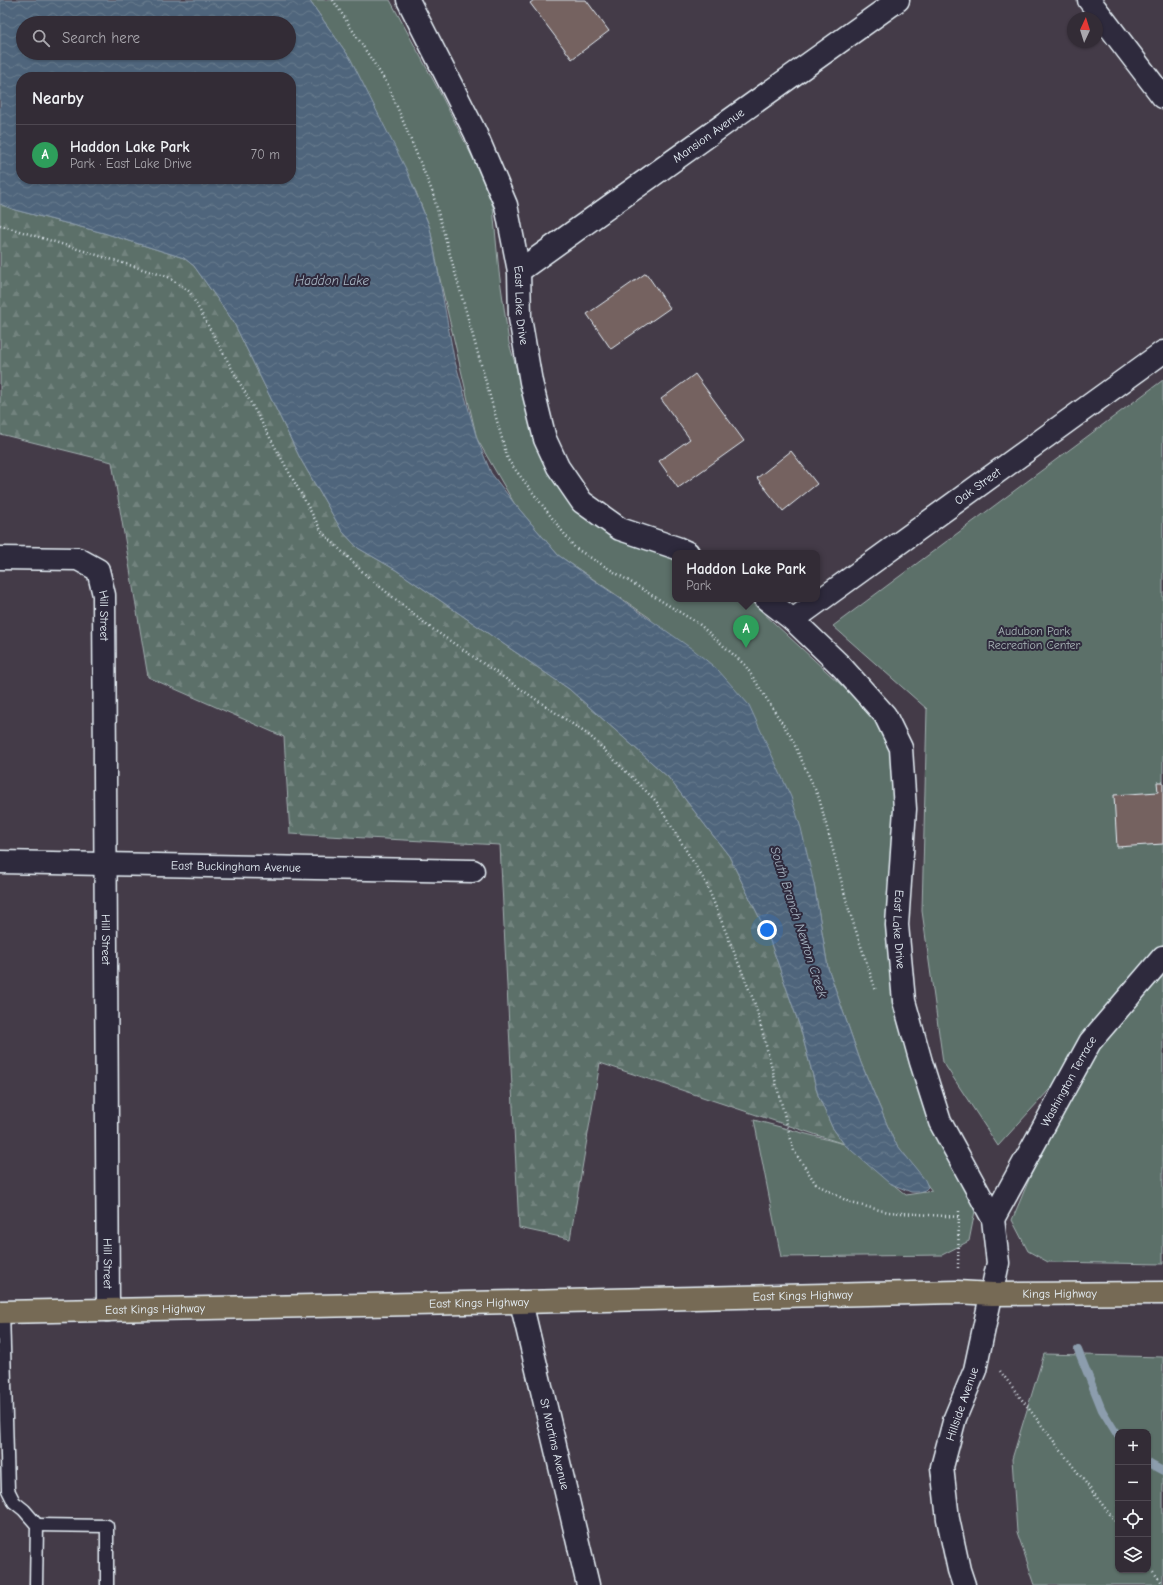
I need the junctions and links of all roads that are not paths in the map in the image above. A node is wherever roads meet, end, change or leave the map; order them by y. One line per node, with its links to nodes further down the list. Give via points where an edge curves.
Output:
1 (408, 0): 5 (street, East Lake Drive, via 475,132 506,205)
2 (898, 0): 5 (street, Mansion Avenue)
3 (1089, 0): 4 (street)
4 (1163, 97)
5 (519, 271): 7 (street, East Lake Drive, via 520,318 531,382 545,439 558,467 582,502 620,529)
6 (1163, 352): 9 (street, Oak Street)
7 (681, 550)
8 (0, 558): 14 (street, Hill Street, via 78,559 98,570 104,594)
9 (820, 600)
10 (770, 602): 12 (street, East Lake Drive)
11 (818, 602): 12 (street, Oak Street)
12 (793, 620): 17 (street, East Lake Drive, via 885,715 901,748 905,809 897,925 904,1000 940,1122)
13 (0, 862): 14 (street, East Buckingham Avenue)
14 (106, 864): 15 (street, East Buckingham Avenue); 22 (street, Hill Street)
15 (473, 871)
16 (1163, 957): 17 (street, Washington Terrace, via 1090,1042)
17 (994, 1219): 20 (street, East Lake Drive, via 998,1263)
18 (957, 1292): 20 (main road, Kings Highway); 21 (main road, East Kings Highway)
19 (1163, 1293): 20 (main road, Kings Highway)
20 (992, 1294): 28 (street, Hillside Avenue, via 975,1370 955,1418 942,1467 948,1519)
21 (521, 1302): 22 (main road, East Kings Highway); 27 (street, St Martins Avenue)
22 (108, 1310): 23 (main road, East Kings Highway)
23 (2, 1312): 24 (lane, via 8,1490 14,1502)
24 (37, 1525): 25 (lane); 26 (lane, via 107,1526)
25 (36, 1585)
26 (107, 1585)
27 (588, 1585)
28 (964, 1585)

